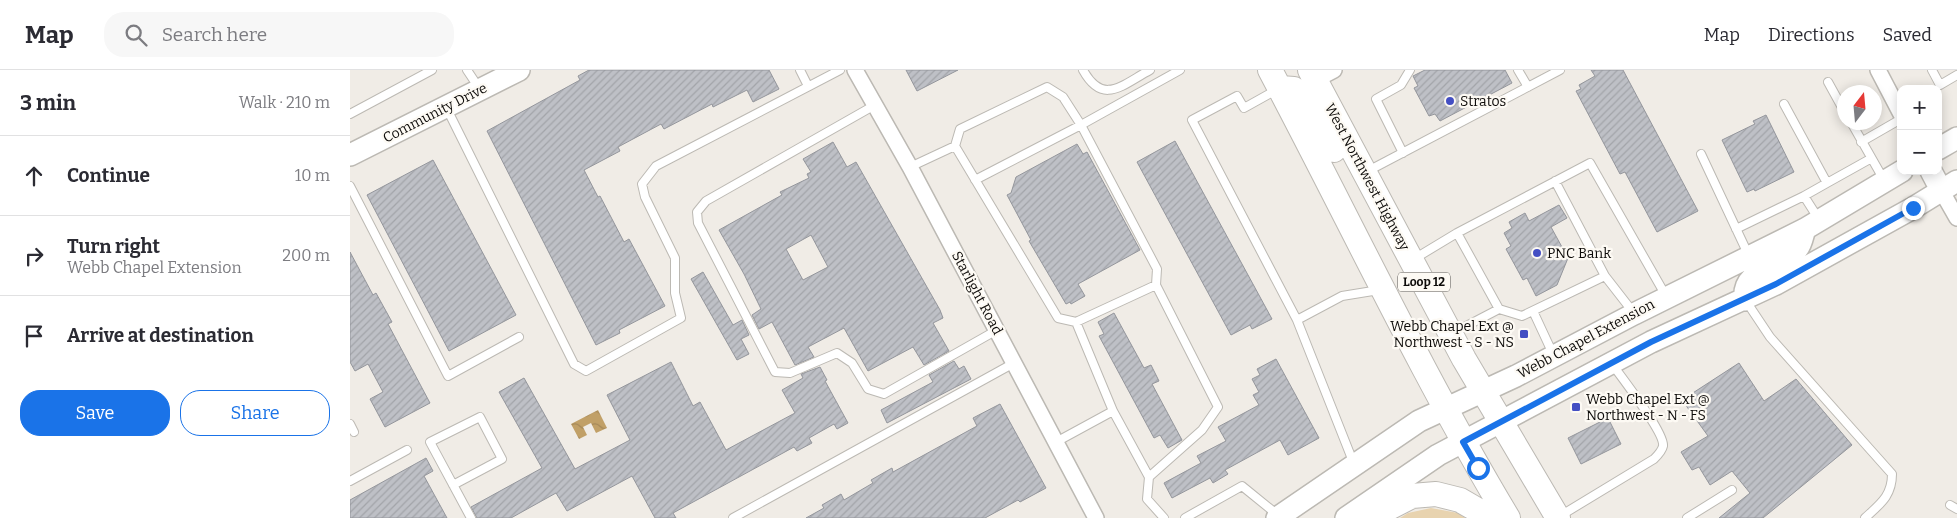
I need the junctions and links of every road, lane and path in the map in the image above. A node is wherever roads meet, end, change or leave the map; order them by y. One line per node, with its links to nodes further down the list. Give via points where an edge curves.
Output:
1 (432, 70): 27 (lane)
2 (467, 70): 21 (lane)
3 (519, 70): 21 (main road, Community Drive)
4 (800, 70): 19 (lane)
5 (840, 70): 19 (lane)
6 (855, 70): 24 (street, Starlight Road)
7 (1083, 70): 8 (lane, via 1094,87 1108,90)
8 (1150, 70)
9 (1180, 70): 29 (lane)
10 (1410, 70): 35 (lane, via 1401,85 1376,99)
11 (1518, 70): 20 (lane)
12 (1560, 70): 20 (lane)
13 (1878, 70): 25 (street)
14 (1932, 70): 16 (lane, via 1940,85)
15 (1320, 73): 40 (main road, West Northwest Highway / Loop 12)
16 (1957, 75)
17 (1275, 79): 40 (main road, via 1305,98 1340,160); 57 (main road, Loop 12); 63 (lane, via 1244,108 1237,96 1192,120)
18 (1828, 82): 22 (lane)
19 (808, 86): 26 (lane, via 656,166 642,184 645,197 675,258 675,293 681,318 586,371 574,364)
20 (1528, 88): 35 (lane)
21 (480, 90): 26 (main road, Community Drive)
22 (1837, 98)
23 (1784, 104): 45 (lane)
24 (875, 105): 39 (street, Starlight Road); 65 (lane, via 706,201 697,212 698,223 775,372 790,373 837,353 852,363 868,389 884,394)
25 (1897, 106)
26 (446, 107): 37 (main road, Community Drive)
27 (350, 114)
28 (1897, 120): 32 (lane)
29 (1081, 125): 33 (lane, via 1063,97 1047,87 960,129); 43 (lane); 56 (lane, via 1157,269)
30 (1855, 130): 32 (lane)
31 (1957, 138): 34 (main road)
32 (1862, 142): 38 (lane)
33 (954, 146): 39 (lane); 43 (lane)
34 (1942, 147)
35 (1404, 153): 40 (lane)
36 (1701, 154): 51 (lane)
37 (350, 155)
38 (1870, 158): 42 (lane); 45 (lane)
39 (910, 167): 65 (street, Starlight Road)
40 (1365, 172): 54 (main road, West Northwest Highway / Loop 12)
41 (1936, 175): 47 (main road)
42 (1894, 176): 50 (main road, Webb Chapel Extension)
43 (975, 180): 64 (lane, via 1058,318)
44 (1555, 181): 52 (lane); 55 (lane); 58 (lane, via 1590,163)
45 (1827, 183): 48 (lane)
46 (350, 186): 67 (lane, via 448,376)
47 (1949, 186): 49 (street); 59 (main road)
48 (1804, 196): 50 (lane); 51 (lane)
49 (1957, 218)
50 (1812, 224): 53 (main road, Webb Chapel Extension); 59 (main road, via 1799,247 1751,278 1744,292)
51 (1736, 229): 53 (lane)
52 (1457, 233): 54 (lane); 60 (lane)
53 (1749, 256): 58 (main road, Webb Chapel Extension)
54 (1412, 260): 66 (main road, West Northwest Highway / Loop 12)
55 (1605, 276): 61 (lane); 62 (lane)
56 (1156, 285): 64 (lane); 81 (lane, via 1218,407 1202,430)
57 (1384, 289): 63 (lane, via 1342,296); 72 (main road, Loop 12)
58 (1667, 297): 62 (main road, Webb Chapel Extension)
59 (1745, 300): 69 (main road); 97 (lane, via 1770,337 1892,474 1889,494)
60 (1499, 309): 61 (lane, via 1522,316); 66 (lane)
61 (1533, 311): 68 (lane)
62 (1634, 314): 68 (main road, Webb Chapel Extension)
63 (1297, 320): 80 (lane)
64 (1076, 322): 73 (lane)
65 (997, 330): 70 (street, Starlight Road)
66 (1451, 334): 71 (main road, West Northwest Highway / Loop 12)
67 (518, 337)
68 (1554, 356): 71 (main road, Webb Chapel Extension)
69 (1611, 362): 74 (main road); 95 (lane, via 1657,428 1663,448 1654,459)
70 (1014, 363): 77 (street, Starlight Road); 87 (lane)
71 (1483, 392): 72 (main road, Webb Chapel Extension); 74 (main road, West Northwest Highway / Loop 12)
72 (1446, 409): 78 (main road, Loop 12); 80 (main road, Webb Chapel Extension, via 1419,421)
73 (1114, 412): 77 (lane); 81 (lane)
74 (1501, 422): 78 (main road); 95 (main road, West Northwest Highway / Loop 12)
75 (350, 424): 76 (lane)
76 (354, 432)
77 (1056, 442): 88 (street, Starlight Road)
78 (1463, 442): 91 (main road, via 1438,455); 94 (main road, Loop 12)
79 (407, 450): 82 (lane)
80 (1354, 466): 85 (main road, Webb Chapel Extension)
81 (1150, 477): 89 (lane, via 1147,499)
82 (350, 481)
83 (453, 485): 83 (lane, via 430,442 480,417 502,459); 86 (lane)
84 (1732, 490): 96 (lane)
85 (1278, 517): 90 (lane, via 1242,486)
86 (471, 518)
87 (733, 518)
88 (1096, 518)
89 (1164, 518)
90 (1185, 518)
91 (1346, 518)
92 (1360, 518): 93 (main road, via 1379,513 1412,496 1436,494 1460,500)
93 (1491, 518)
94 (1508, 518)
95 (1558, 518)
96 (1688, 518)
97 (1866, 518)

